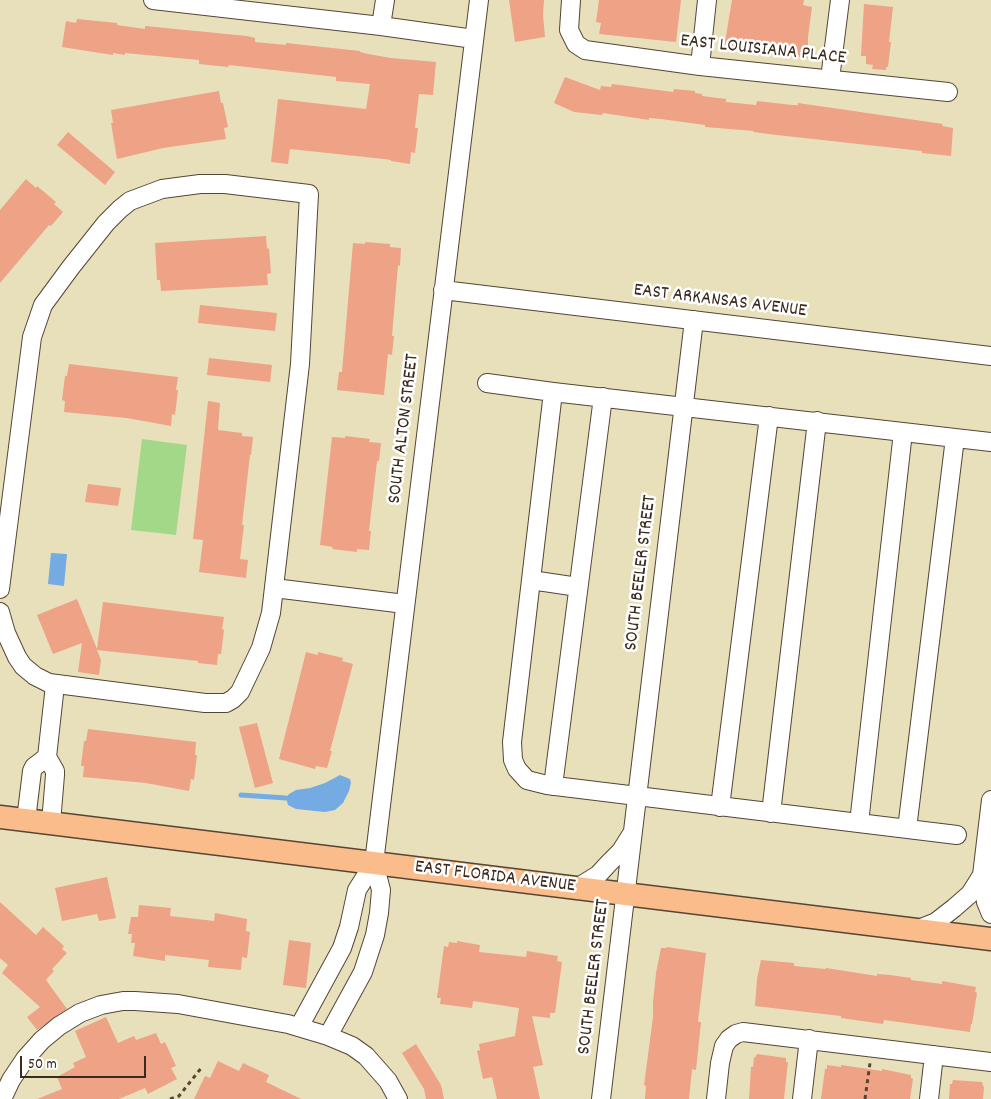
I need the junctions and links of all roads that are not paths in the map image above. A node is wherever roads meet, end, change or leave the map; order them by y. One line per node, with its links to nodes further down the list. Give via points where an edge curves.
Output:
1 (152, 0): 7 (street)
2 (385, 0): 7 (street)
3 (479, 0): 8 (street, SOUTH ALTON STREET)
4 (571, 0): 9 (street, EAST LOUISIANA PLACE, via 569,30 576,44 585,50)
5 (707, 0): 9 (street)
6 (840, 0): 10 (street)
7 (382, 26): 8 (street)
8 (474, 39): 12 (street, SOUTH ALTON STREET)
9 (700, 66): 10 (street, EAST LOUISIANA PLACE)
10 (830, 79): 11 (street, EAST LOUISIANA PLACE)
11 (948, 92)
12 (444, 290): 13 (street, EAST ARKANSAS AVENUE); 28 (street, SOUTH ALTON STREET)
13 (694, 320): 14 (street, EAST ARKANSAS AVENUE); 18 (street, SOUTH BEELER STREET)
14 (991, 356)
15 (487, 383): 16 (street)
16 (554, 392): 17 (street); 24 (street)
17 (603, 397): 18 (street); 25 (street)
18 (684, 406): 19 (street); 33 (street, SOUTH BEELER STREET)
19 (769, 416): 20 (street); 35 (street)
20 (816, 421): 21 (street); 36 (street)
21 (903, 432): 22 (street); 40 (street)
22 (955, 438): 23 (street); 41 (street)
23 (991, 442)
24 (531, 580): 25 (street); 32 (street, via 512,742 513,760 527,780)
25 (578, 587): 32 (street)
26 (274, 588): 27 (street, via 300,364 309,194 257,186 200,184 162,189 125,205 106,223 42,305 30,344); 28 (street); 30 (street, via 269,625 261,648 240,692 233,699 205,703)
27 (0, 589)
28 (405, 604): 44 (street, SOUTH ALTON STREET)
29 (0, 612): 30 (street, via 6,633 23,666)
30 (55, 685): 31 (street)
31 (47, 757): 38 (street, via 32,772); 39 (street, via 55,771)
32 (553, 786): 33 (street)
33 (637, 796): 35 (street); 42 (street, SOUTH BEELER STREET)
34 (991, 800): 45 (street)
35 (720, 806): 36 (street)
36 (771, 812): 40 (street)
37 (0, 817): 38 (main road, EAST FLORIDA AVENUE)
38 (26, 820): 39 (main road, EAST FLORIDA AVENUE)
39 (50, 823): 44 (main road, EAST FLORIDA AVENUE)
40 (859, 823): 41 (street)
41 (907, 829): 43 (street)
42 (633, 830): 46 (street, SOUTH BEELER STREET, via 609,864); 47 (street, SOUTH BEELER STREET)
43 (957, 835)
44 (374, 864): 46 (main road, EAST FLORIDA AVENUE); 51 (street, via 357,890); 52 (street, via 381,899)
45 (982, 875): 48 (street); 49 (street, via 970,894 954,908 936,922)
46 (577, 888): 47 (main road, EAST FLORIDA AVENUE)
47 (626, 895): 49 (main road, EAST FLORIDA AVENUE); 60 (street, SOUTH BEELER STREET)
48 (991, 914)
49 (916, 930): 50 (main road, EAST FLORIDA AVENUE)
50 (991, 939)
51 (342, 948): 52 (street); 53 (street)
52 (368, 957): 54 (street, via 357,986)
53 (299, 1027): 54 (street); 58 (street, via 163,1003 123,1001 101,1005 69,1019 42,1040 19,1068)
54 (328, 1036): 59 (street, via 352,1046 369,1060 388,1080)
55 (809, 1040): 56 (street); 61 (street, via 747,1032 736,1034 723,1050); 62 (street)
56 (934, 1055): 57 (street); 63 (street)
57 (991, 1062)
58 (2, 1099)
59 (398, 1099)
60 (601, 1099)
61 (716, 1099)
62 (802, 1099)
63 (929, 1099)

